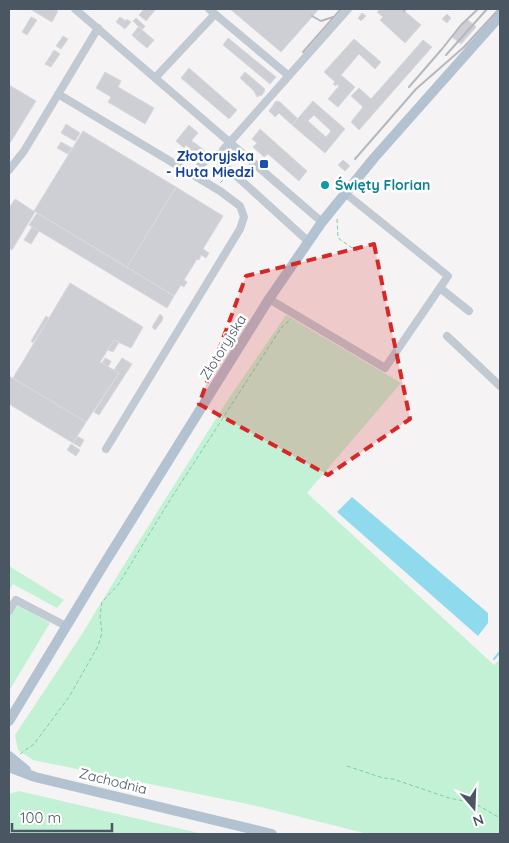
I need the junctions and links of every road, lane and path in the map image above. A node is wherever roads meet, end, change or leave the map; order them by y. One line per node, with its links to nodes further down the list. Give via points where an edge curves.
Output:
1 (76, 9): 5 (street)
2 (348, 9): 6 (street)
3 (212, 11): 6 (street); 7 (street)
4 (500, 16): 15 (main road, Złotoryjska)
5 (98, 28): 7 (street); 8 (street)
6 (289, 76): 9 (street)
7 (155, 78): 9 (street)
8 (58, 94): 11 (street); 12 (street)
9 (230, 144): 10 (street); 17 (street)
10 (221, 154): 12 (street, via 210,156); 18 (street, via 221,162)
11 (9, 170)
12 (192, 174): 26 (street, via 240,206 244,217)
13 (228, 174): 14 (path)
14 (218, 186)
15 (345, 193): 17 (main road, Złotoryjska); 20 (street, via 448,276)
16 (334, 216): 19 (path, via 338,220 338,238)
17 (322, 222): 18 (main road, Złotoryjska)
18 (309, 242): 21 (main road, Złotoryjska)
19 (358, 252)
20 (440, 288): 22 (street); 23 (street, via 385,368)
21 (269, 299): 23 (street); 28 (main road, Złotoryjska)
22 (470, 310)
23 (293, 314): 30 (path, via 237,396 118,585 102,602 102,633 98,646 69,697 34,744)
24 (447, 336): 25 (street)
25 (500, 386)
26 (106, 450)
27 (9, 611): 28 (street, via 16,600)
28 (66, 626): 29 (main road, Złotoryjska)
29 (9, 721)
30 (13, 756): 34 (main road)
31 (347, 766): 35 (path, via 474,803)
32 (9, 767): 34 (main road, Zachodnia)
33 (9, 774): 34 (main road, Zachodnia)
34 (34, 777): 36 (main road, Zachodnia)
35 (500, 818)
36 (272, 834)

